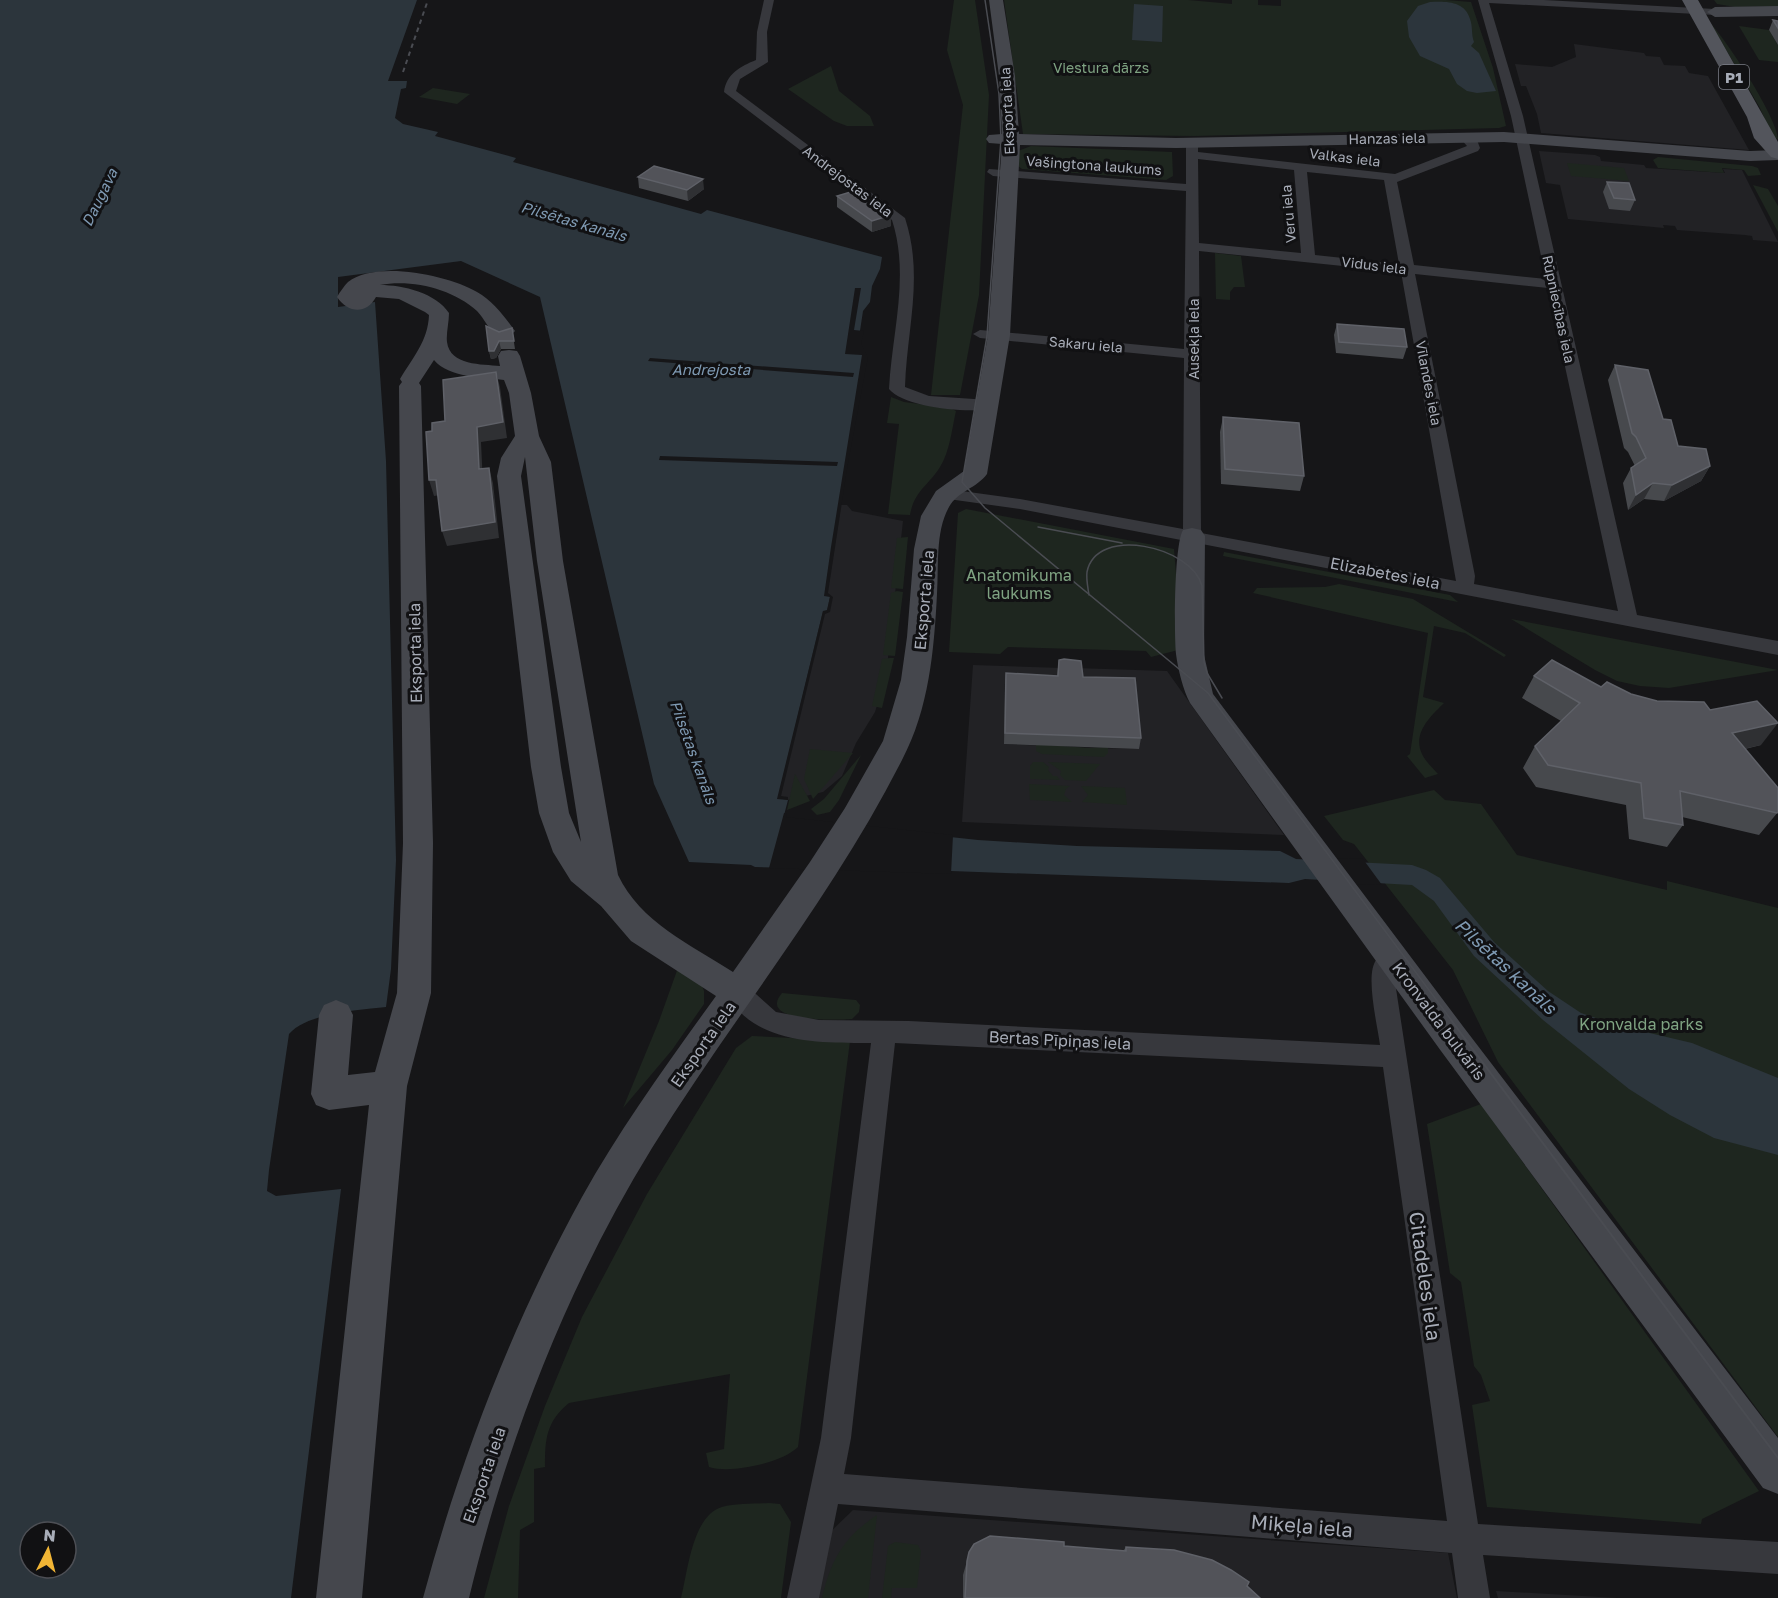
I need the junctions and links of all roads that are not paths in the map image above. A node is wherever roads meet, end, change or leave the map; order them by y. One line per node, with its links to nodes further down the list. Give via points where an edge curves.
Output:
1 (769, 0): 25 (street, Andrejostas iela, via 762,32 762,62 741,72 732,81 730,92 898,219 904,231 909,272 897,389 914,398)
2 (982, 0): 10 (street, Eksporta iela)
3 (996, 0): 10 (street, Eksporta iela, via 1007,76)
4 (1483, 0): 5 (street); 9 (street, Rūpniecības iela)
5 (1703, 6): 6 (street); 7 (main road, P1); 12 (main road, P1, via 1764,138)
6 (1778, 11)
7 (1739, 52)
8 (1465, 137): 9 (street, Hanzas iela); 11 (street, Hanzas iela); 15 (street, Valkas iela, via 1474,148 1403,177)
9 (1521, 137): 12 (street, Hanzas iela, via 1750,156); 20 (street, Rūpniecības iela)
10 (1003, 139): 11 (street, Hanzas iela); 14 (street, Eksporta iela)
11 (1192, 149): 13 (street, Valkas iela); 16 (street, Ausekļa iela)
12 (1778, 154)
13 (1300, 167): 15 (street, Valkas iela); 18 (street, Veru iela)
14 (1001, 173): 16 (street, Vašingtona laukums); 22 (street, Eksporta iela)
15 (1390, 178): 19 (street, Vīlandes iela)
16 (1193, 188): 17 (street, Ausekļa iela)
17 (1193, 246): 18 (street, Vidus iela); 24 (street, Ausekļa iela)
18 (1308, 258): 19 (street, Vidus iela)
19 (1407, 269): 20 (street, Vidus iela); 31 (street, Vīlandes iela, via 1466,576)
20 (1554, 284): 32 (street, Rūpniecības iela)
21 (504, 331): 23 (street, via 491,313 452,287 394,279 364,282 350,290 347,297 357,305 368,292 378,291 431,305 439,313)
22 (989, 334): 24 (street, Sakaru iela); 25 (street, Eksporta iela)
23 (436, 340): 26 (street, via 441,357 450,364 466,369 511,366); 40 (street, Eksporta iela, via 411,383 418,843 414,993)
24 (1193, 354): 30 (street, Ausekļa iela)
25 (980, 405): 27 (street, Eksporta iela); 28 (street, Eksporta iela, via 946,483)
26 (527, 436): 34 (street, via 539,462 550,561 589,802 602,876); 34 (street, via 513,458 509,476 548,779 569,852 582,872)
27 (975, 474): 28 (street, Eksporta iela); 29 (street, via 981,489)
28 (947, 494): 29 (street, Elizabetes iela); 36 (street, Eksporta iela, via 937,506 932,526 921,645 908,713 890,756 856,817)
29 (992, 499): 30 (street, Elizabetes iela)
30 (1192, 537): 31 (street, Elizabetes iela); 35 (street, Kronvalda bulvāris, via 1190,655 1200,696)
31 (1464, 588): 32 (street, Elizabetes iela)
32 (1629, 619): 33 (street, Elizabetes iela)
33 (1778, 648)
34 (612, 897): 36 (street, via 642,931)
35 (1394, 960): 39 (street, Citadeles iela, via 1385,965 1383,973); 41 (street, Kronvalda bulvāris)
36 (740, 993): 38 (street, Bertas Pīpiņas iela, via 768,1021 802,1028); 46 (street, Eksporta iela, via 653,1115 605,1192 562,1276 481,1478)
37 (336, 1015): 40 (street, via 329,1094)
38 (884, 1033): 39 (street, Bertas Pīpiņas iela); 42 (street)
39 (1393, 1057): 43 (street, Citadeles iela)
40 (389, 1086): 45 (street, Eksporta iela)
41 (1778, 1473)
42 (827, 1488): 43 (street, Miķeļa iela); 47 (street)
43 (1463, 1538): 44 (street, Miķeļa iela); 48 (street, Citadeles iela)
44 (1778, 1558)
45 (339, 1598)
46 (446, 1598)
47 (803, 1598)
48 (1474, 1598)

